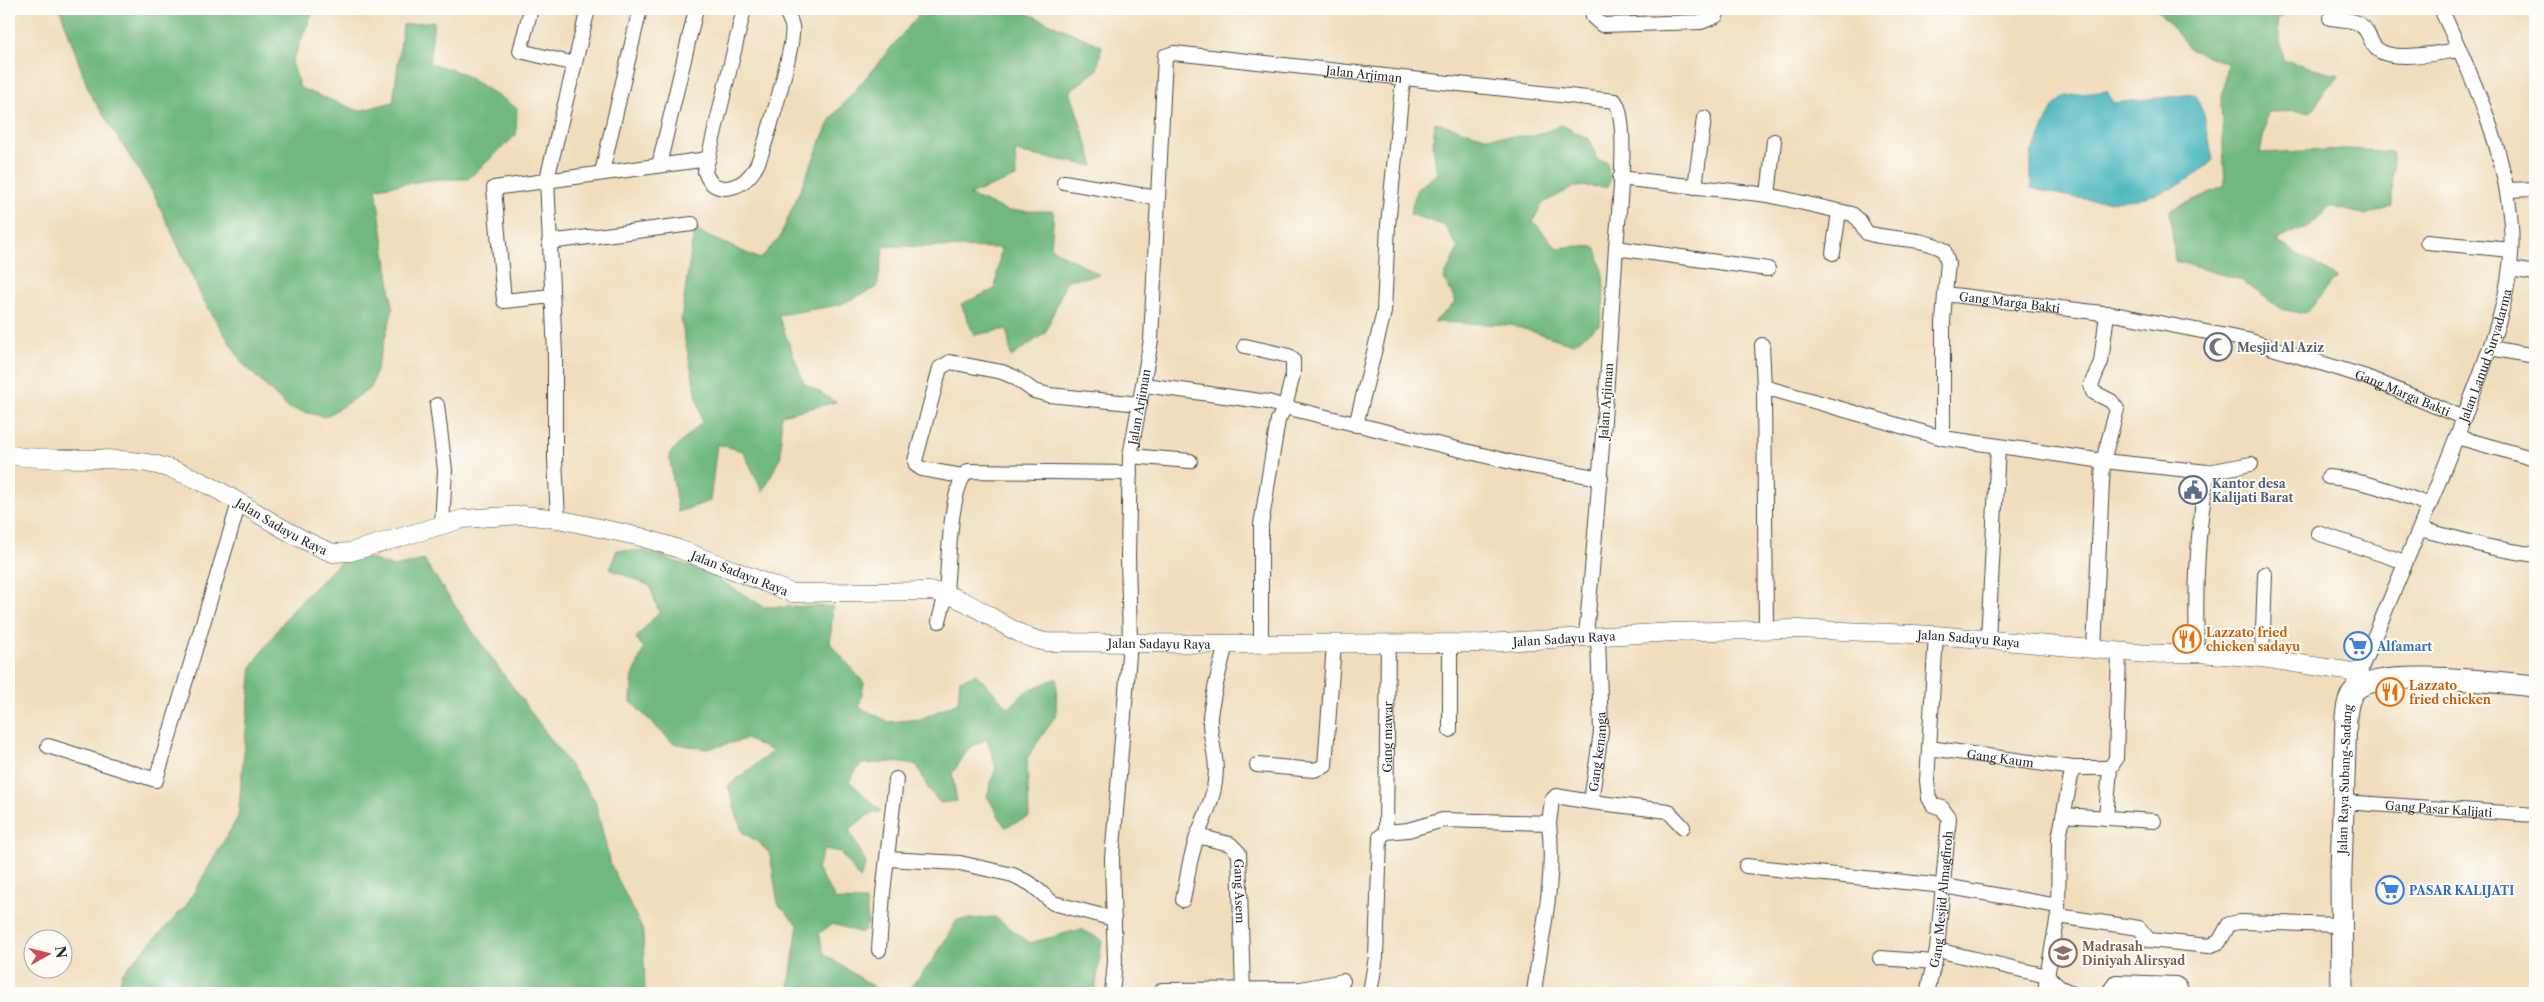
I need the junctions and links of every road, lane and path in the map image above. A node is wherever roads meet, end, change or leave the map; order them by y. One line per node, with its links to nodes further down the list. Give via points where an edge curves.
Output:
1 (531, 9): 12 (street, via 520,51)
2 (588, 9): 12 (street)
3 (640, 9): 18 (street)
4 (696, 9): 17 (street)
5 (744, 9): 16 (street)
6 (784, 9): 16 (street, via 792,26 792,48 756,165 744,182 731,188 718,188 705,172)
7 (1593, 9): 8 (street, via 1594,17 1602,25 1701,22 1716,16)
8 (1718, 9)
9 (2441, 9): 11 (street, Jalan Lanud Suryadarma)
10 (2330, 18): 11 (street, via 2360,23 2376,49 2384,53 2410,56)
11 (2460, 50): 24 (street, Jalan Lanud Suryadarma, via 2495,139)
12 (575, 64): 20 (street)
13 (1403, 79): 19 (street, Jalan Arjiman, via 1615,101 1621,114); 26 (street, Jalan Arjiman, via 1266,61 1168,53 1163,62); 50 (street, via 1388,225 1384,312)
14 (1704, 118): 22 (street)
15 (1774, 141): 25 (street)
16 (708, 159): 17 (street)
17 (659, 165): 18 (street)
18 (602, 172): 20 (street)
19 (1620, 178): 22 (street); 31 (street, Jalan Arjiman)
20 (547, 180): 29 (street); 38 (street, via 494,188 504,301)
21 (1064, 182): 26 (street)
22 (1695, 187): 25 (street)
23 (2535, 189): 24 (street)
24 (2507, 190): 32 (street, Jalan Lanud Suryadarma)
25 (1768, 195): 27 (street)
26 (1157, 198): 44 (street, Jalan Arjiman, via 1151,340)
27 (1839, 212): 33 (street); 37 (street, via 1857,216 1867,233 1914,239 1944,250 1948,263)
28 (692, 224): 29 (street)
29 (549, 242): 38 (street)
30 (2427, 242): 32 (street)
31 (1616, 248): 34 (street); 64 (street, Jalan Arjiman)
32 (2511, 250): 35 (street, Jalan Lanud Suryadarma)
33 (1833, 252)
34 (1768, 269)
35 (2510, 269): 36 (street); 42 (street, Jalan Lanud Suryadarma)
36 (2535, 273)
37 (1945, 294): 39 (street, Gang Marga Bakti); 52 (street, Gang Marga Bakti, via 1942,322)
38 (552, 296): 67 (street)
39 (2107, 313): 49 (street, Gang Marga Bakti, via 2247,340 2313,359 2366,377); 57 (street, via 2101,362 2091,385 2093,392 2111,401 2117,409)
40 (1762, 345): 45 (street)
41 (1245, 346): 48 (street, via 1289,356 1293,360)
42 (2490, 348): 43 (street); 49 (street, Jalan Lanud Suryadarma)
43 (2535, 356)
44 (1144, 385): 46 (street, Jalan Arjiman); 48 (street)
45 (1764, 387): 52 (street); 76 (street)
46 (1140, 404): 55 (street, Jalan Arjiman); 62 (street, via 1049,395 1034,391 1002,372 950,362 940,368 915,461 916,466 922,469)
47 (437, 405): 68 (street, via 445,470)
48 (1285, 407): 50 (street); 84 (street, via 1278,420 1261,525)
49 (2464, 418): 51 (street, Jalan Lanud Suryadarma)
50 (1356, 425): 64 (street, via 1515,463)
51 (2457, 437): 56 (street); 66 (street, Jalan Lanud Suryadarma)
52 (1943, 438): 53 (street)
53 (1998, 447): 57 (street); 79 (street)
54 (9, 455): 65 (street, Jalan Sadayu Raya, via 156,465)
55 (1130, 456): 58 (street); 61 (street, Jalan Arjiman)
56 (2535, 459)
57 (2104, 461): 60 (street); 86 (street)
58 (1190, 462)
59 (2251, 464): 60 (street)
60 (2208, 472): 88 (street, via 2197,569)
61 (1130, 473): 62 (street, via 974,470); 80 (street, Jalan Arjiman)
62 (962, 476): 74 (street, via 953,512)
63 (2328, 477): 66 (street, via 2384,489)
64 (1600, 478): 77 (street, Jalan Arjiman)
65 (239, 503): 68 (street, Jalan Sadayu Raya, via 325,550 340,554); 93 (street, via 156,780)
66 (2430, 505): 69 (street, Jalan Lanud Suryadarma)
67 (558, 519): 68 (street, Jalan Sadayu Raya, via 508,515 464,519); 74 (street, Jalan Sadayu Raya, via 660,543 792,593)
68 (442, 525)
69 (2420, 529): 71 (street); 72 (street, Jalan Lanud Suryadarma)
70 (2318, 534): 72 (street)
71 (2535, 555)
72 (2405, 562): 90 (street, Jalan Lanud Suryadarma)
73 (2265, 574): 89 (street)
74 (946, 593): 75 (street); 80 (street, Jalan Sadayu Raya, via 1036,640)
75 (938, 621)
76 (1766, 629): 77 (street, Jalan Sadayu Raya); 78 (street, Jalan Sadayu Raya)
77 (1592, 636): 82 (street, Jalan Sadayu Raya); 99 (street, Gang kenanga, via 1601,732)
78 (1936, 636): 79 (street, Jalan Sadayu Raya); 94 (street, Gang Mesjid Almagfiroh)
79 (1988, 640): 86 (street, Jalan Sadayu Raya)
80 (1130, 643): 83 (street, Jalan Sadayu Raya); 114 (street, Jalan Arjiman, via 1112,859)
81 (1388, 643): 82 (street, Jalan Sadayu Raya); 85 (street, Jalan Sadayu Raya); 107 (street, Gang mawar)
82 (1450, 643): 92 (street)
83 (1226, 644): 84 (street, Jalan Sadayu Raya); 108 (street, via 1210,716 1215,758 1214,789)
84 (1261, 644): 85 (street, Jalan Sadayu Raya)
85 (1334, 644): 95 (street, via 1325,766 1314,770)
86 (2094, 649): 87 (street, Jalan Sadayu Raya)
87 (2120, 651): 88 (street, Jalan Sadayu Raya); 97 (street, via 2116,760)
88 (2197, 653): 89 (street, Jalan Sadayu Raya)
89 (2262, 658): 90 (street, Jalan Sadayu Raya)
90 (2356, 682): 91 (main road, Jalan Raya Subang-Sadang, via 2426,678); 100 (main road, Jalan Raya Subang-Sadang, via 2346,717)
91 (2535, 686)
92 (1450, 730)
93 (48, 746)
94 (1929, 748): 96 (street, Gang Kaum); 111 (street, Gang Mesjid Almagfiroh, via 1929,798 1949,818)
95 (1257, 765)
96 (2073, 768): 97 (street, Gang Kaum); 101 (street)
97 (2110, 768): 103 (street)
98 (896, 779): 109 (street)
99 (1591, 802): 105 (street, Gang kenanga, via 1556,796 1552,800); 106 (street, via 1668,811)
100 (2343, 802): 102 (street, Gang Pasar Kalijati); 115 (main road, Jalan Raya Subang-Sadang)
101 (2063, 815): 103 (street); 113 (street, via 2058,838)
102 (2535, 815)
103 (2106, 818): 104 (street)
104 (2154, 820)
105 (1549, 823): 107 (street, via 1443,820 1408,830); 125 (street, via 1550,892)
106 (1683, 827)
107 (1386, 832): 124 (street, Gang mawar, via 1380,840 1376,957)
108 (1197, 836): 112 (street); 122 (street, Gang Asem, via 1230,844 1239,854)
109 (888, 859): 114 (street, via 960,863 1013,875 1031,884 1053,903); 116 (street, via 882,893)
110 (1746, 866): 111 (street)
111 (1944, 886): 113 (street); 117 (street, Gang Mesjid Almagfiroh)
112 (1183, 900)
113 (2058, 911): 115 (street, via 2139,928 2149,940 2209,946 2219,942 2229,924 2240,922); 119 (street)
114 (1114, 919): 123 (street, Jalan Arjiman)
115 (2341, 925): 131 (main road, Jalan Raya Subang-Sadang)
116 (880, 950)
117 (1936, 956): 118 (street); 119 (street); 126 (street, Gang Mesjid Almagfiroh)
118 (1880, 958)
119 (2047, 976): 127 (street); 128 (street)
120 (1343, 981): 122 (street, via 1301,989)
121 (1162, 990): 122 (street)
122 (1243, 992)
123 (1112, 993)
124 (1370, 993)
125 (1534, 993)
126 (1927, 993)
127 (2045, 993)
128 (2071, 993)
129 (2108, 993): 130 (street, via 2116,982 2176,984)
130 (2180, 993)
131 (2342, 993)

